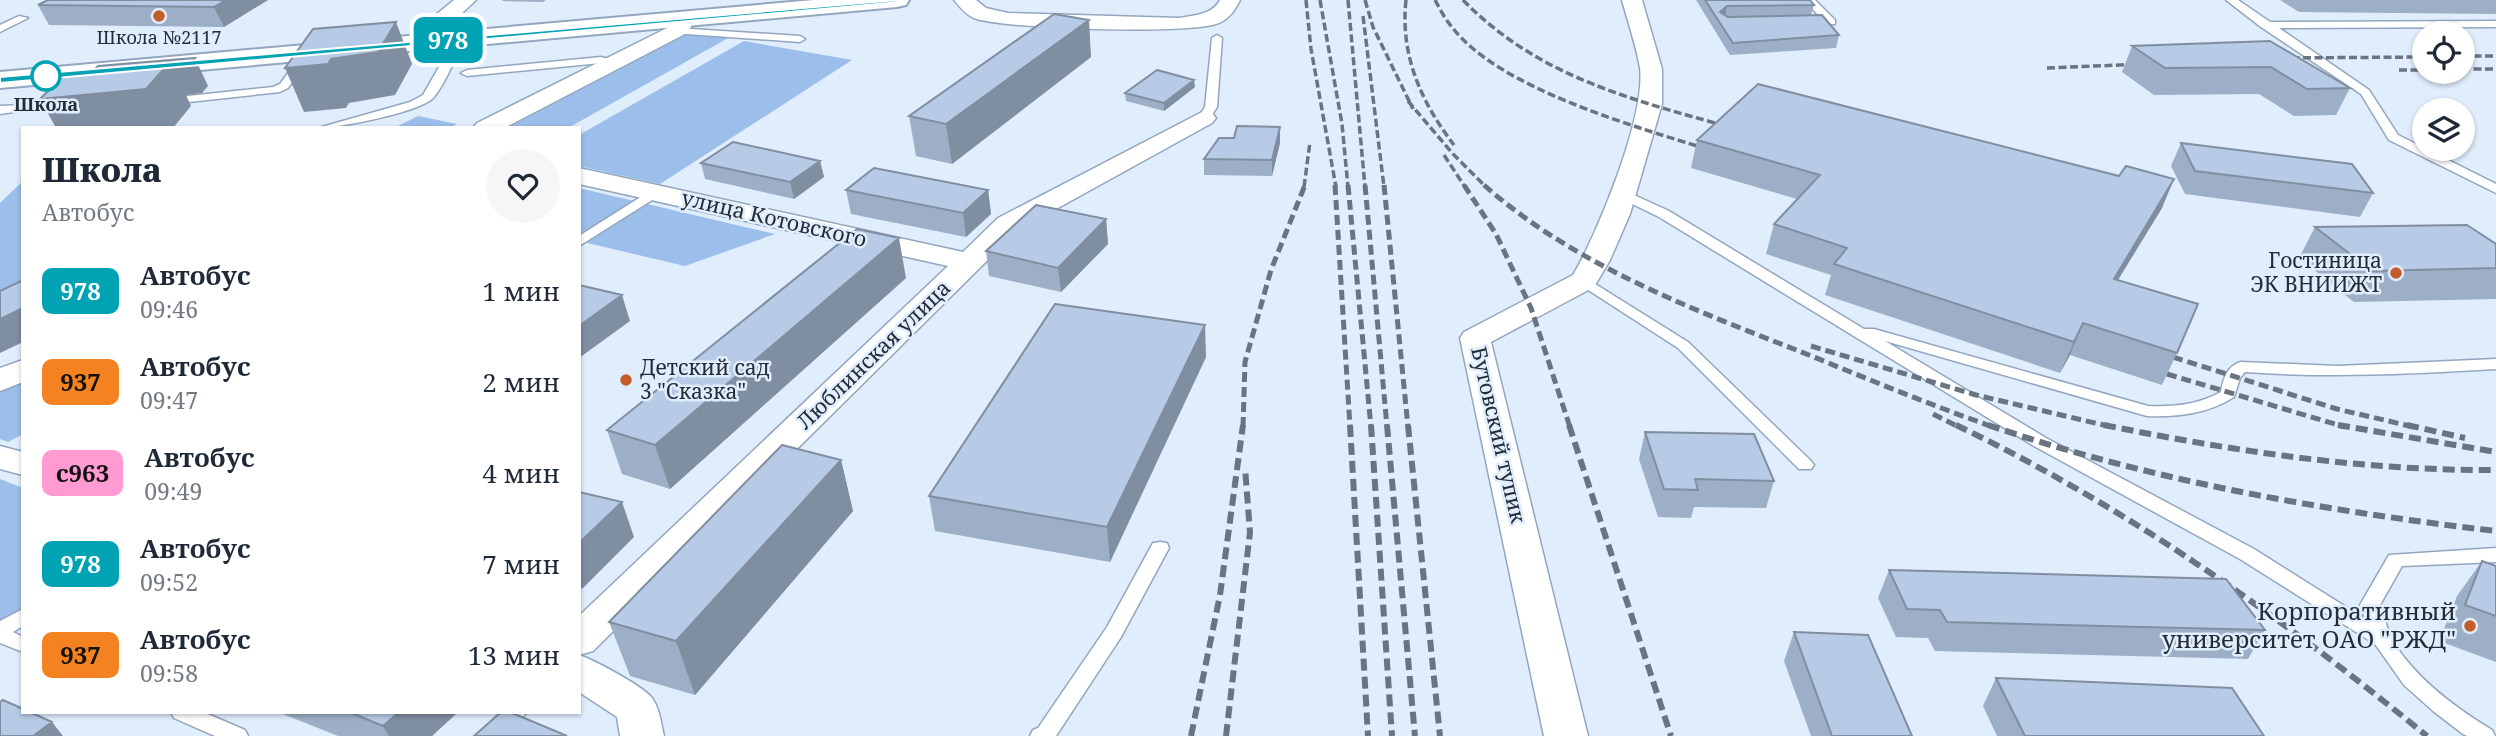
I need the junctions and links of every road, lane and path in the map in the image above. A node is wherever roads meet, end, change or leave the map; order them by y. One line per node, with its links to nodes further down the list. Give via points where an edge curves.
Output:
1 (466, 0): 17 (street)
2 (897, 0): 11 (main road)
3 (964, 0): 4 (street, via 979,13 1008,19 1179,24 1211,19 1225,10)
4 (1230, 0)
5 (1632, 0): 31 (street, via 1651,69 1650,104)
6 (1809, 0): 9 (lane, via 1830,22)
7 (2231, 0): 12 (lane)
8 (23, 18): 13 (lane)
9 (1791, 23)
10 (2496, 24): 12 (lane)
11 (679, 25): 15 (main road); 16 (lane); 19 (street)
12 (2265, 25): 29 (lane, via 2365,92 2393,137)
13 (0, 29)
14 (1217, 38): 25 (lane, via 1211,107)
15 (460, 39): 17 (main road); 26 (lane, via 428,97)
16 (800, 39)
17 (417, 43): 18 (main road)
18 (309, 52): 21 (main road, via 113,77); 23 (lane, via 280,88)
19 (614, 62): 20 (lane); 27 (street)
20 (467, 74)
21 (0, 80)
22 (23, 108): 24 (lane)
23 (150, 108)
24 (0, 110)
25 (1204, 118): 33 (street, Люблинская улица, via 1009,224)
26 (332, 126)
27 (489, 126)
28 (581, 176): 30 (street, улица Котовского)
29 (2496, 189)
30 (654, 192): 32 (lane); 33 (street, улица Котовского)
31 (1623, 194): 34 (street); 35 (lane, via 1664,214)
32 (581, 241)
33 (970, 262): 46 (street, Люблинская улица)
34 (1584, 281): 41 (lane, via 1683,345); 56 (street, Бутовский тупик, via 1475,338)
35 (1843, 324): 36 (lane, via 2147,411 2178,412 2213,404 2228,394 2232,377 2241,367 2362,373); 47 (lane, via 2040,442 2247,554)
36 (2496, 364)
37 (21, 370): 38 (street)
38 (0, 381)
39 (0, 457): 40 (street)
40 (21, 463)
41 (1805, 465)
42 (1160, 548): 55 (lane, via 1114,632)
43 (2496, 555): 47 (lane, via 2396,560 2370,605)
44 (21, 617): 45 (lane)
45 (0, 633): 48 (lane)
46 (581, 638)
47 (2382, 639): 57 (lane, via 2417,685)
48 (21, 644)
49 (581, 672): 54 (street, via 636,708)
50 (186, 714): 52 (lane)
51 (515, 714): 53 (lane)
52 (237, 736)
53 (492, 736)
54 (642, 736)
55 (1041, 736)
56 (1566, 736)
57 (2484, 736)

